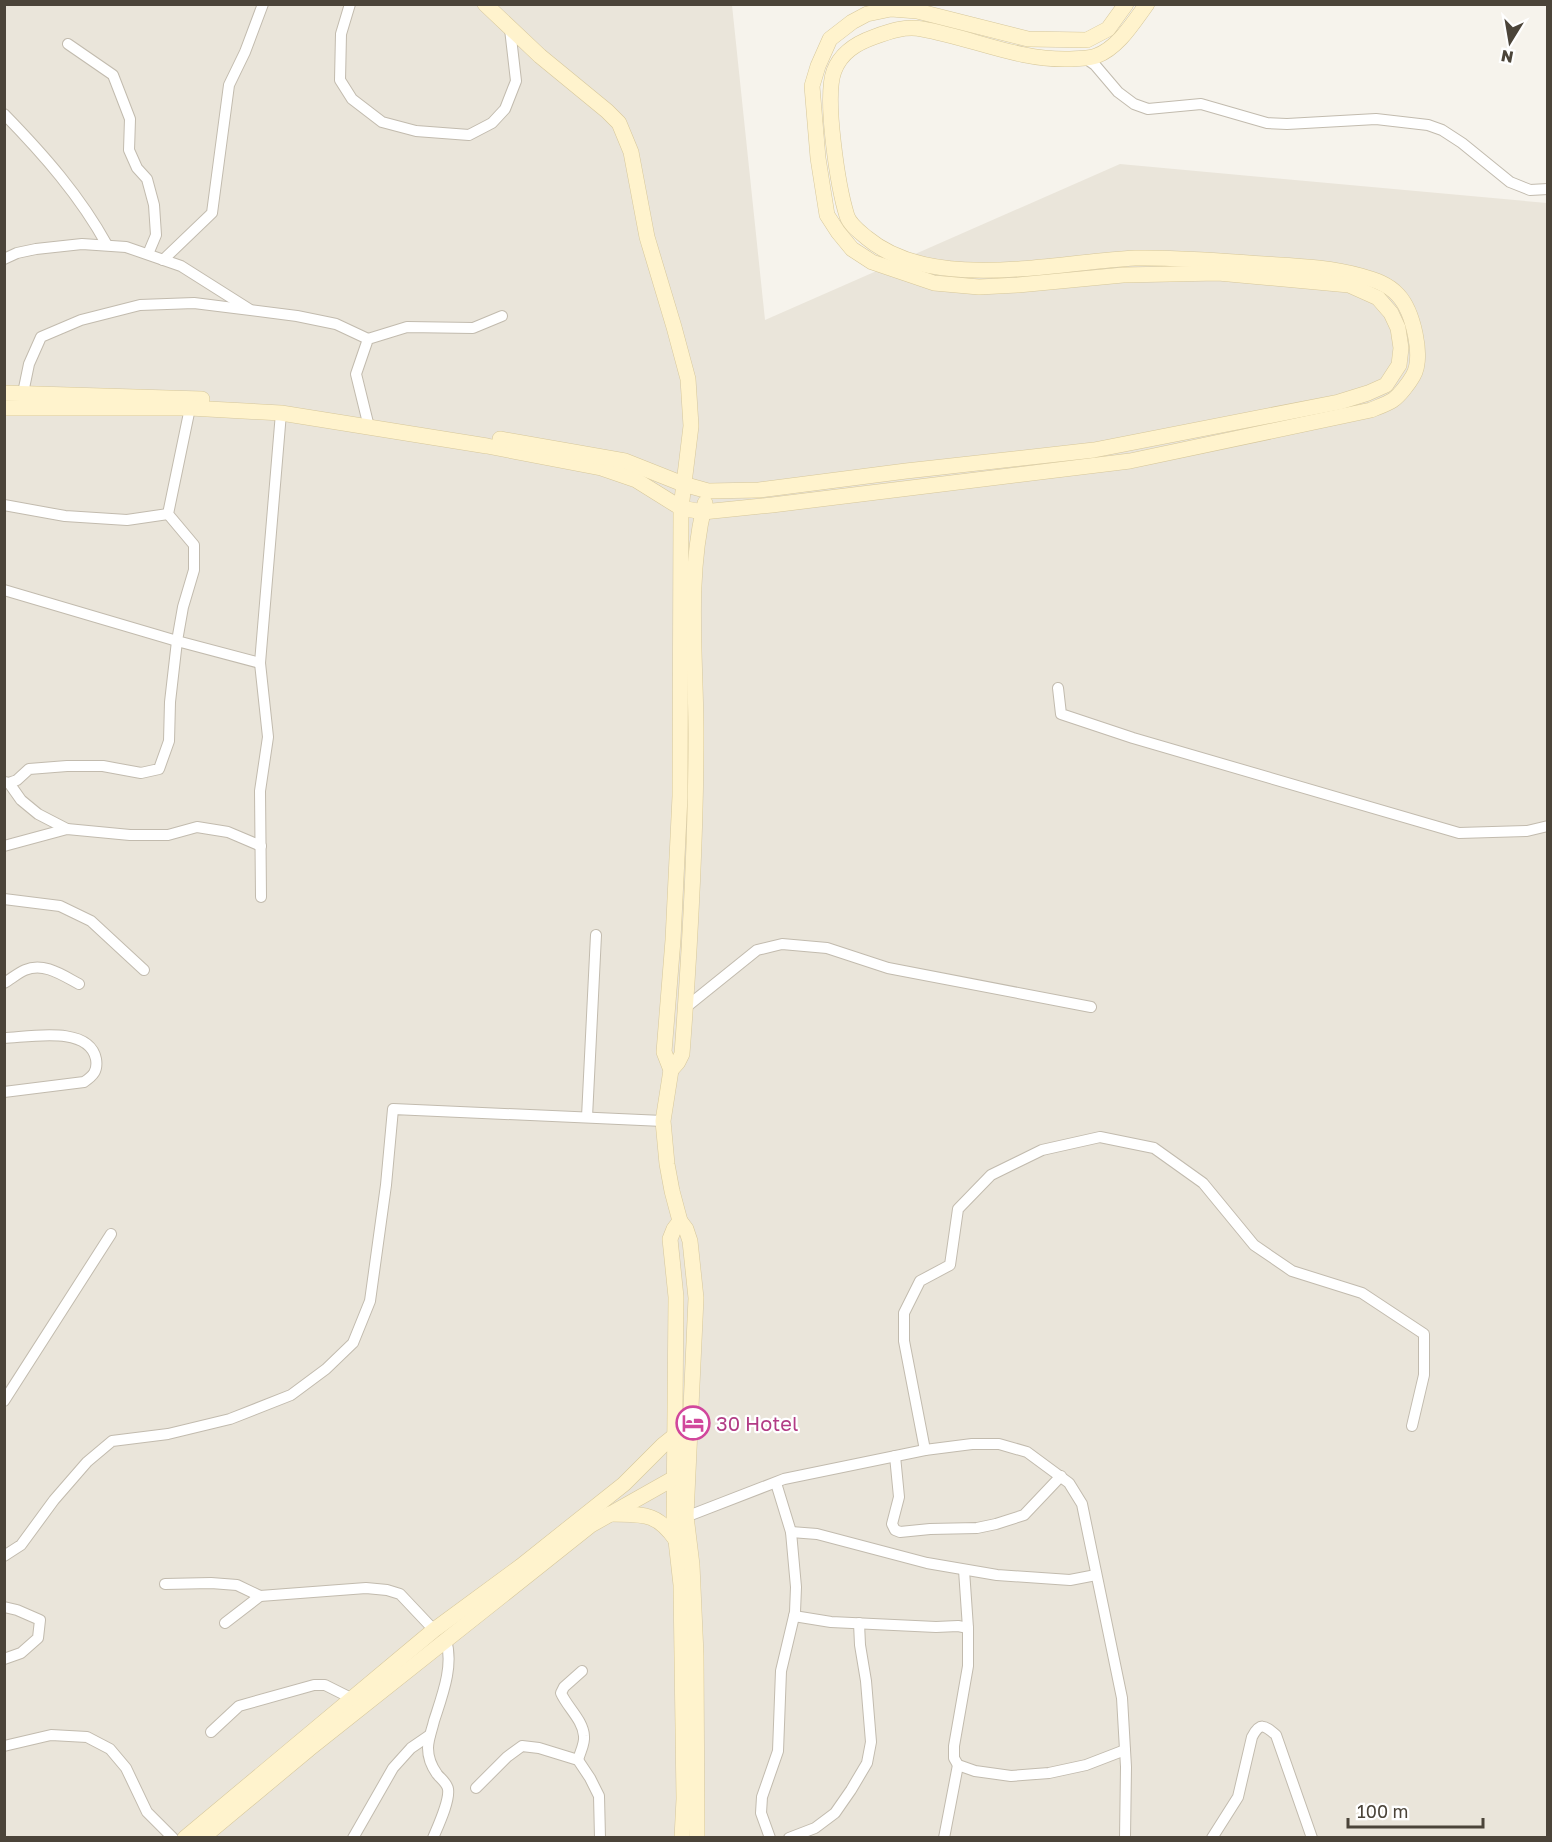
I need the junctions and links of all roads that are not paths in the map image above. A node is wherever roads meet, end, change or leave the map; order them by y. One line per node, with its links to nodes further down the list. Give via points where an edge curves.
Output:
1 (263, 4): 14 (street, via 228,85 212,213)
2 (350, 4): 6 (street, via 341,34 340,80 352,99 382,122 416,131 469,135 492,123 505,108 516,81)
3 (485, 4): 6 (street)
4 (1126, 4): 25 (street, via 1108,29 1087,40 1028,39 917,11 891,9 867,14 844,27 830,39 812,87 827,215 838,232 852,249 872,262 934,283 979,287 1123,275 1218,273 1348,285 1378,298 1398,328 1399,365 1386,385 1339,402 1094,450 759,490)
5 (1147, 4): 8 (street, via 1111,48)
6 (510, 29): 24 (street, via 619,123 631,152 647,237 688,379 691,426)
7 (68, 44): 12 (street, via 113,75 130,120 129,150 147,179 154,205 156,235)
8 (1085, 58): 10 (street, via 1118,92 1148,109 1201,104 1267,123 1376,119 1428,125 1462,143 1510,182 1530,190); 28 (street, via 1033,57 918,28 894,30 861,41 845,52 834,71 830,89 834,147 849,221 895,257 938,268 978,272 1137,258 1217,260 1342,271 1380,281 1399,296 1413,322 1417,351 1414,375 1394,399 1371,410 1130,461)
9 (4, 114): 11 (street, via 68,184)
10 (1548, 189)
11 (107, 245): 12 (street); 13 (street, via 36,249)
12 (148, 254): 14 (street)
13 (4, 259)
14 (163, 260): 15 (street, via 181,266)
15 (252, 311): 17 (street, via 336,324); 19 (street, via 194,303 140,305 81,320 41,337 29,364)
16 (502, 316): 17 (street, via 473,328 407,327)
17 (368, 339): 23 (street, via 356,374)
18 (4, 393): 19 (street)
19 (23, 393): 23 (street, via 286,405)
20 (4, 408): 21 (street)
21 (190, 408): 22 (street); 29 (street)
22 (281, 413): 23 (street); 32 (street)
23 (368, 422): 24 (street, via 625,461); 27 (street, via 601,468 636,480)
24 (684, 484): 25 (street); 27 (street)
25 (708, 491): 28 (street)
26 (4, 505): 29 (street, via 65,516 127,520)
27 (681, 508): 28 (street); 48 (street, via 680,795 664,1052)
28 (703, 512): 46 (street, via 693,594 696,774 691,945)
29 (168, 514): 31 (street, via 194,545 194,570)
30 (4, 590): 31 (street)
31 (177, 641): 32 (street); 34 (street, via 168,741 159,769 141,773 103,766 29,769)
32 (260, 663): 38 (street, via 268,737 260,791)
33 (1059, 688): 35 (street, via 1061,714 1459,832 1527,831)
34 (7, 783): 36 (street, via 38,814)
35 (1548, 826)
36 (67, 829): 37 (street); 38 (street, via 168,835 196,827 228,832)
37 (5, 846)
38 (261, 846): 39 (street)
39 (261, 897)
40 (4, 899): 42 (street, via 60,906 90,921)
41 (596, 935): 50 (street)
42 (144, 970)
43 (4, 983): 44 (street, via 25,970 41,967)
44 (79, 984)
45 (1091, 1007): 46 (street, via 888,968 827,948 782,944 757,950)
46 (685, 1008): 48 (street, via 682,1054)
47 (4, 1038): 49 (street, via 73,1037 86,1042 95,1054 97,1066 94,1075 84,1082)
48 (670, 1070): 51 (street)
49 (4, 1092)
50 (587, 1118): 51 (street); 67 (street, via 393,1109 370,1301 353,1343 291,1395 230,1419 168,1434 112,1440 54,1500 21,1545)
51 (663, 1121): 52 (street, via 667,1164)
52 (680, 1221): 55 (street, via 690,1241 696,1298); 57 (street, via 670,1239 676,1297)
53 (111, 1234): 54 (street)
54 (4, 1401)
55 (689, 1424): 57 (street); 60 (street)
56 (1413, 1426): 58 (street, via 1424,1375 1424,1334 1362,1293 1292,1271 1254,1245 1203,1183 1154,1148 1100,1137 1042,1150 991,1175 958,1209 950,1265 920,1281 904,1312 904,1341)
57 (675, 1434): 60 (street); 77 (street, via 624,1484)
58 (925, 1450): 59 (street); 61 (street, via 999,1444 1027,1452)
59 (895, 1456): 61 (street, via 899,1497 892,1524 900,1532 977,1528 1024,1515); 62 (street)
60 (682, 1476): 63 (street); 64 (street)
61 (1061, 1476): 69 (street, via 1082,1504)
62 (776, 1483): 64 (street); 65 (street)
63 (607, 1515): 66 (street, via 656,1519); 77 (street)
64 (680, 1520): 66 (street); 95 (street, via 692,1565)
65 (791, 1532): 68 (street, via 817,1534); 73 (street, via 796,1587)
66 (676, 1540): 94 (street, via 681,1585)
67 (4, 1556)
68 (964, 1570): 69 (street, via 1070,1580); 76 (street)
69 (1096, 1575): 84 (street, via 1122,1698)
70 (165, 1584): 71 (street, via 237,1585)
71 (260, 1596): 74 (street); 77 (street, via 387,1590 400,1594)
72 (4, 1607): 78 (street, via 40,1620 38,1638 21,1653)
73 (794, 1616): 75 (street); 96 (street, via 781,1671 778,1751 762,1797 761,1813)
74 (225, 1623)
75 (859, 1623): 76 (street); 97 (street, via 871,1742 867,1763 835,1813 815,1828)
76 (968, 1628): 86 (street, via 968,1666 954,1746)
77 (440, 1635): 80 (street); 82 (street, via 449,1656 448,1672); 90 (street)
78 (4, 1659)
79 (582, 1671): 85 (street, via 561,1693 584,1733)
80 (351, 1698): 81 (street, via 325,1685 314,1685 239,1706); 89 (street)
81 (211, 1732)
82 (430, 1735): 91 (street, via 393,1768); 92 (street, via 431,1762 448,1790)
83 (4, 1746): 88 (street, via 51,1736 87,1737 110,1749 126,1768 147,1812)
84 (1125, 1750): 86 (street, via 1086,1765 1049,1773 1011,1776); 99 (street)
85 (578, 1760): 87 (street, via 522,1746); 93 (street, via 599,1796)
86 (958, 1765): 98 (street)
87 (476, 1788)
88 (173, 1838)
89 (185, 1838)
90 (202, 1838)
91 (353, 1838)
92 (433, 1838)
93 (600, 1838)
94 (682, 1838)
95 (697, 1838)
96 (770, 1838)
97 (789, 1838)
98 (944, 1838)
99 (1125, 1838)
100 (1212, 1838): 101 (street, via 1238,1797 1252,1737 1262,1726 1276,1735)
101 (1312, 1838)

